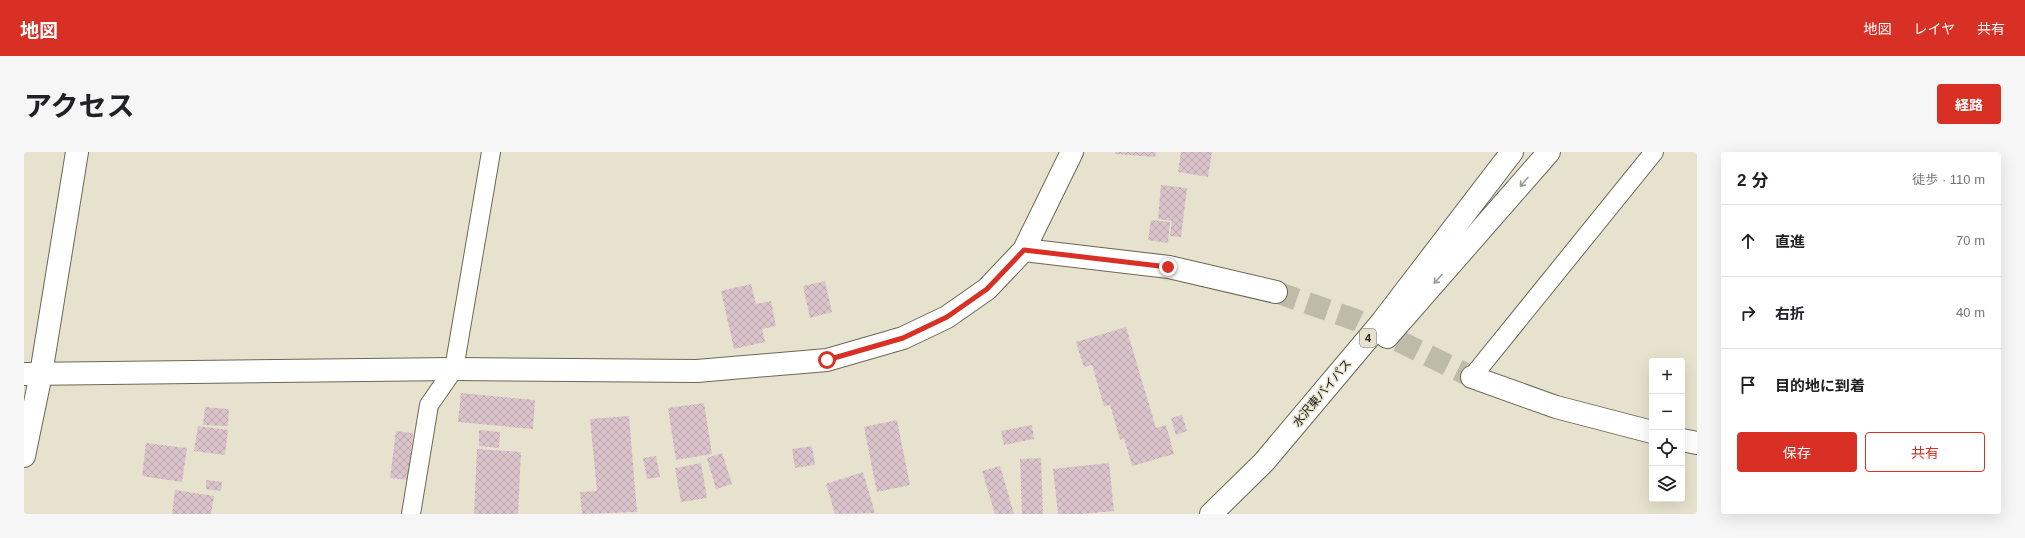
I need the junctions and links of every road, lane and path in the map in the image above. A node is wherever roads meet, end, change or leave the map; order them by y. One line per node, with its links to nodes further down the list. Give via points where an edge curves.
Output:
1 (77, 152): 10 (main road)
2 (491, 152): 9 (street)
3 (1072, 152): 7 (main road)
4 (1512, 152): 16 (main road, 水沢東バイパス / 4, via 1381,322)
5 (1549, 152): 16 (main road, one-way to 16, via 1372,354)
6 (1654, 152): 11 (street)
7 (1024, 250): 8 (main road, via 1168,267); 9 (main road, via 987,289 947,317 903,338 827,360 697,371)
8 (1276, 292)
9 (454, 369): 10 (main road); 17 (street, via 430,405)
10 (33, 374): 15 (main road)
11 (1472, 377): 12 (main road, via 1556,407)
12 (1649, 431)
13 (1685, 441): 14 (main road)
14 (1697, 444)
15 (24, 456)
16 (1264, 462): 18 (main road, 水沢東バイパス / 4)
17 (411, 514)
18 (1211, 514)

